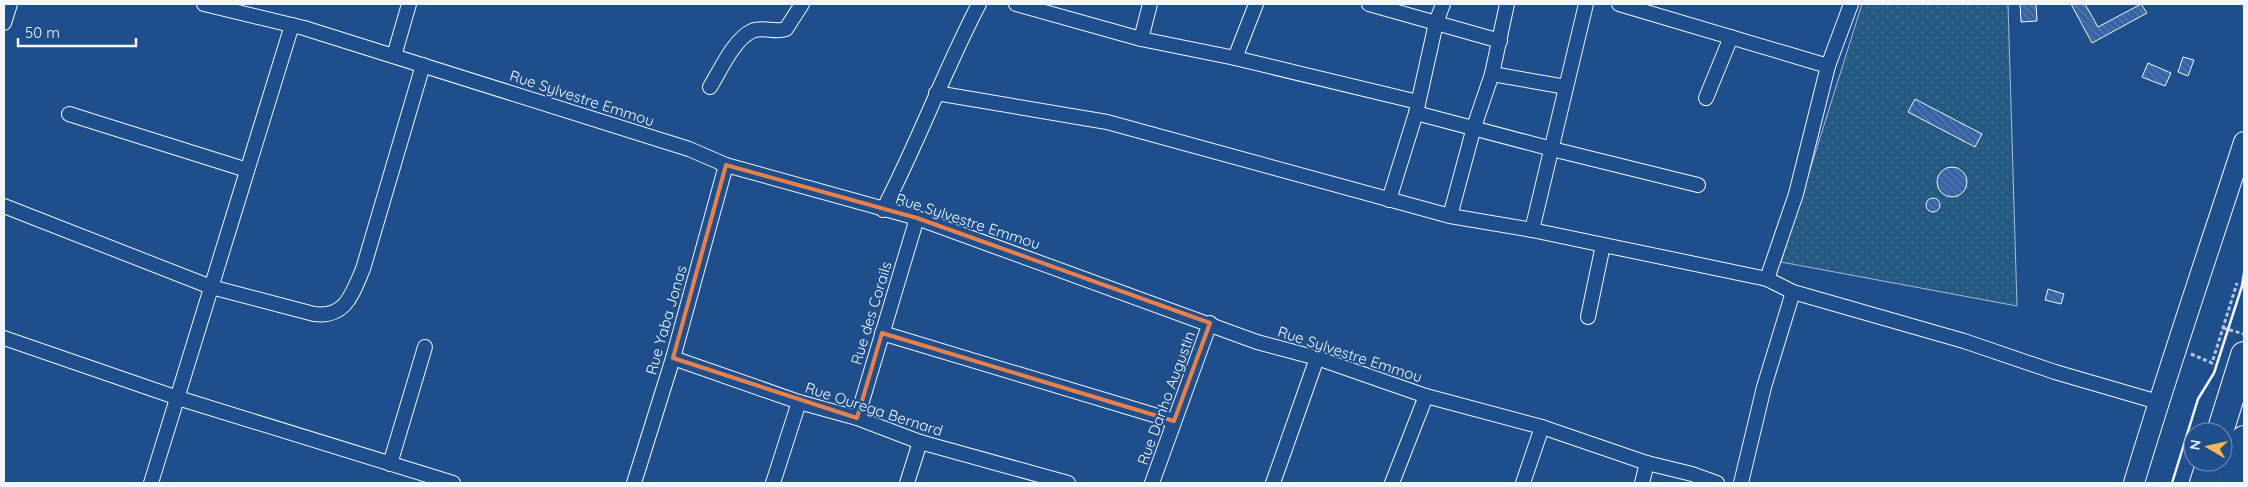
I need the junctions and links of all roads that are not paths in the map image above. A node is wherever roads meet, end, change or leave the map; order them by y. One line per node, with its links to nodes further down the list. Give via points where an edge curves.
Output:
1 (10, 4): 16 (street)
2 (204, 4): 18 (street, Rue Sylvestre Emmou)
3 (409, 4): 22 (street)
4 (802, 4): 27 (street, via 786,30 752,30 741,38)
5 (979, 4): 29 (street)
6 (1016, 4): 15 (street)
7 (1150, 4): 20 (street)
8 (1256, 4): 23 (street)
9 (1369, 4): 17 (street)
10 (1443, 4): 17 (street)
11 (1507, 4): 21 (street)
12 (1586, 4): 28 (street)
13 (1618, 4): 19 (street)
14 (1851, 4): 25 (street)
15 (1059, 10): 20 (street)
16 (4, 23)
17 (1436, 23): 21 (street); 31 (street)
18 (292, 25): 22 (street, Rue Sylvestre Emmou); 37 (street)
19 (1731, 37): 25 (street); 30 (street)
20 (1140, 39): 23 (street)
21 (1500, 41): 26 (street)
22 (394, 56): 24 (street, Rue Sylvestre Emmou)
23 (1235, 58): 31 (street)
24 (423, 65): 36 (street, Rue Sylvestre Emmou); 47 (street, via 363,269 340,310 328,316 314,314)
25 (1828, 66): 46 (street, via 1796,194)
26 (1492, 74): 28 (street); 33 (street)
27 (710, 87)
28 (1566, 87): 35 (street)
29 (936, 94): 39 (street, via 1107,122); 41 (street)
30 (1706, 98)
31 (1417, 107): 33 (street); 39 (street)
32 (69, 114): 37 (street)
33 (1474, 127): 35 (street); 42 (street)
34 (2244, 142): 60 (street)
35 (1552, 149): 38 (street); 44 (street)
36 (726, 164): 41 (street, Rue Sylvestre Emmou); 55 (street, Rue Yaba Jonas)
37 (247, 170): 47 (street)
38 (1698, 185)
39 (1388, 200): 42 (street)
40 (4, 206): 47 (street)
41 (883, 210): 43 (street, Rue Sylvestre Emmou)
42 (1450, 216): 44 (street)
43 (917, 218): 50 (street, Rue Sylvestre Emmou); 51 (street, Rue des Corails)
44 (1532, 230): 45 (street)
45 (1603, 245): 46 (street); 49 (street)
46 (1767, 279): 48 (street)
47 (211, 287): 58 (street)
48 (1793, 292): 60 (street); 81 (street, via 1764,387)
49 (1588, 317)
50 (1210, 323): 56 (street, Rue Sylvestre Emmou, via 1257,342); 62 (street, Rue Danho Augustin)
51 (882, 333): 61 (street, Rue des Corails); 62 (street)
52 (4, 338): 58 (street)
53 (425, 347): 68 (street)
54 (2244, 355): 63 (highway)
55 (673, 358): 59 (street, Rue Ourega Bernard); 71 (street, Rue Yaba Jonas)
56 (1317, 358): 57 (street, Rue Sylvestre Emmou); 76 (street)
57 (1426, 396): 64 (street, Rue Sylvestre Emmou); 77 (street)
58 (178, 398): 68 (street); 69 (street)
59 (799, 402): 61 (street, Rue Ourega Bernard); 72 (street)
60 (2158, 402): 82 (street)
61 (857, 418): 66 (street, Rue Ourega Bernard)
62 (1174, 421): 75 (street, Rue Danho Augustin)
63 (2223, 422)
64 (1542, 426): 67 (street, Rue Sylvestre Emmou); 78 (street)
65 (2244, 439): 83 (highway)
66 (920, 442): 73 (street); 74 (street, Rue Ourega Bernard)
67 (1647, 463): 79 (street); 80 (street, Rue Sylvestre Emmou)
68 (390, 464): 70 (street)
69 (151, 483)
70 (452, 483)
71 (634, 483)
72 (773, 483)
73 (907, 483)
74 (1068, 483)
75 (1152, 483)
76 (1273, 483)
77 (1392, 483)
78 (1524, 483)
79 (1642, 483)
80 (1717, 483)
81 (1742, 483)
82 (2134, 483)
83 (2230, 483)

